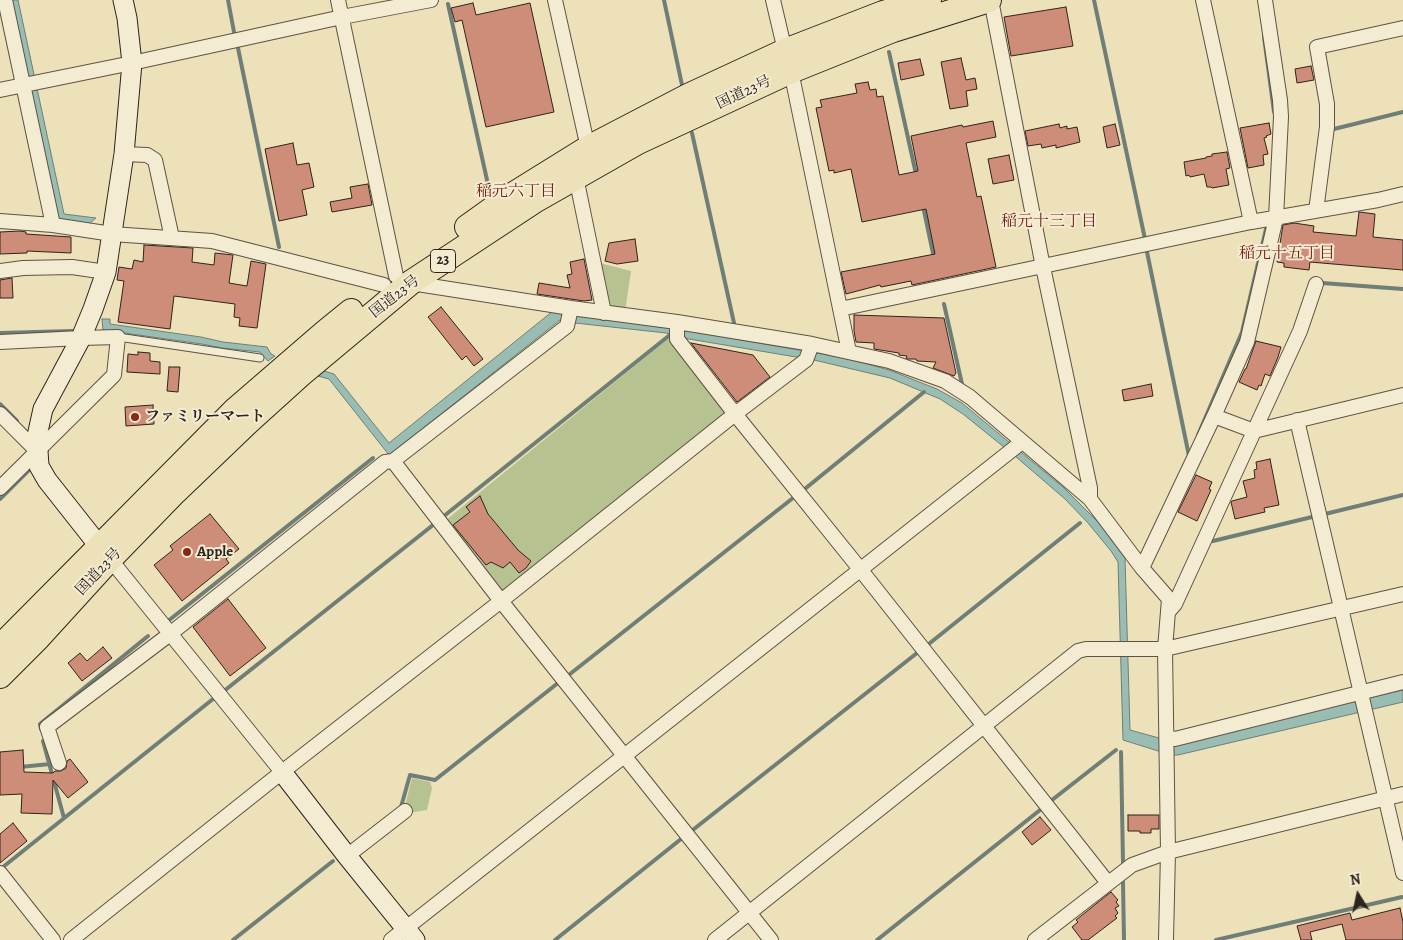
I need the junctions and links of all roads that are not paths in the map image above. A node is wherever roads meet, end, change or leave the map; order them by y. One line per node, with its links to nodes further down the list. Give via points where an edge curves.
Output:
1 (5, 0): 15 (street)
2 (123, 0): 14 (street)
3 (338, 0): 11 (street)
4 (430, 0): 11 (street)
5 (555, 0): 17 (street)
6 (773, 0): 13 (street)
7 (929, 0): 13 (highway, 国道23号 / 23, via 883,13)
8 (990, 0): 13 (highway, 国道23号 / 23); 28 (street)
9 (1203, 0): 24 (street)
10 (1265, 0): 22 (street, via 1280,109)
11 (342, 18): 14 (street); 31 (street)
12 (1403, 28): 21 (street, via 1317,47 1328,127)
13 (788, 61): 17 (highway, 国道23号 / 23, via 688,96); 19 (highway, 国道23号 / 23); 34 (street)
14 (132, 63): 15 (street); 18 (street)
15 (30, 84): 16 (street); 25 (street)
16 (0, 90)
17 (588, 148): 31 (highway, 国道23号 / 23, via 509,198)
18 (124, 154): 26 (street); 27 (street, via 148,155 155,160)
19 (576, 177): 31 (highway, 国道23号 / 23); 35 (street)
20 (1403, 194): 21 (street)
21 (1316, 211): 22 (street)
22 (1276, 218): 24 (street); 46 (street, via 1247,342)
23 (0, 221): 25 (street)
24 (1251, 222): 28 (street)
25 (53, 225): 26 (street)
26 (112, 234): 27 (street); 30 (street)
27 (172, 238): 31 (street, via 212,241)
28 (1042, 267): 34 (street); 53 (street)
29 (0, 271): 30 (street, via 72,267)
30 (106, 272): 38 (street)
31 (397, 281): 33 (street); 54 (highway, 国道23号 / 23, via 324,333 236,409)
32 (1316, 284): 48 (street, via 1300,331)
33 (571, 308): 35 (street); 51 (street, via 567,326)
34 (840, 309): 41 (street)
35 (604, 313): 36 (street)
36 (677, 322): 40 (street); 45 (street, via 677,339)
37 (118, 337): 38 (street); 42 (lane); 50 (street, via 114,375)
38 (81, 338): 39 (street); 50 (street, via 43,409)
39 (0, 342)
40 (812, 344): 41 (street); 45 (street, via 806,360)
41 (849, 352): 49 (street, via 889,361 945,381)
42 (260, 358)
43 (1403, 394): 47 (street)
44 (0, 414): 50 (street)
45 (735, 414): 56 (street); 58 (street)
46 (1214, 416): 48 (street); 55 (street)
47 (1297, 420): 48 (street); 59 (street)
48 (1254, 431): 60 (street, via 1175,604)
49 (1022, 442): 53 (street); 56 (street)
50 (37, 451): 52 (street); 54 (street, via 39,466 53,490)
51 (393, 461): 58 (street); 61 (street, via 385,462)
52 (0, 488)
53 (1090, 499): 55 (street)
54 (105, 552): 61 (street); 62 (highway, 国道23号 / 23); 64 (highway, 国道23号 / 23, via 38,638)
55 (1142, 568): 60 (street, via 1169,599)
56 (860, 569): 67 (street); 69 (street)
57 (1403, 594): 59 (street)
58 (501, 601): 69 (street); 71 (street)
59 (1341, 609): 63 (street); 66 (street)
60 (1167, 613): 63 (street)
61 (170, 634): 70 (street, via 47,728); 71 (street)
62 (0, 647)
63 (1165, 649): 67 (street, via 1078,651); 68 (street)
64 (0, 676)
65 (1403, 682): 66 (street)
66 (1360, 692): 68 (street, via 1175,739); 73 (street)
67 (985, 726): 79 (street); 80 (street)
68 (1166, 736): 75 (street)
69 (624, 756): 80 (street); 81 (street)
70 (59, 763)
71 (282, 772): 76 (street); 83 (street)
72 (1403, 794): 73 (street)
73 (1385, 798): 75 (street); 78 (street)
74 (405, 811): 76 (street)
75 (1168, 852): 79 (street, via 1132,865); 88 (street)
76 (347, 856): 81 (street)
77 (0, 873): 82 (street)
78 (1403, 873)
79 (1108, 883): 87 (street)
80 (749, 913): 85 (street); 86 (street)
81 (411, 934): 84 (street)
82 (53, 940)
83 (71, 940)
84 (391, 940)
85 (716, 940)
86 (771, 940)
87 (1035, 940)
88 (1166, 940)

